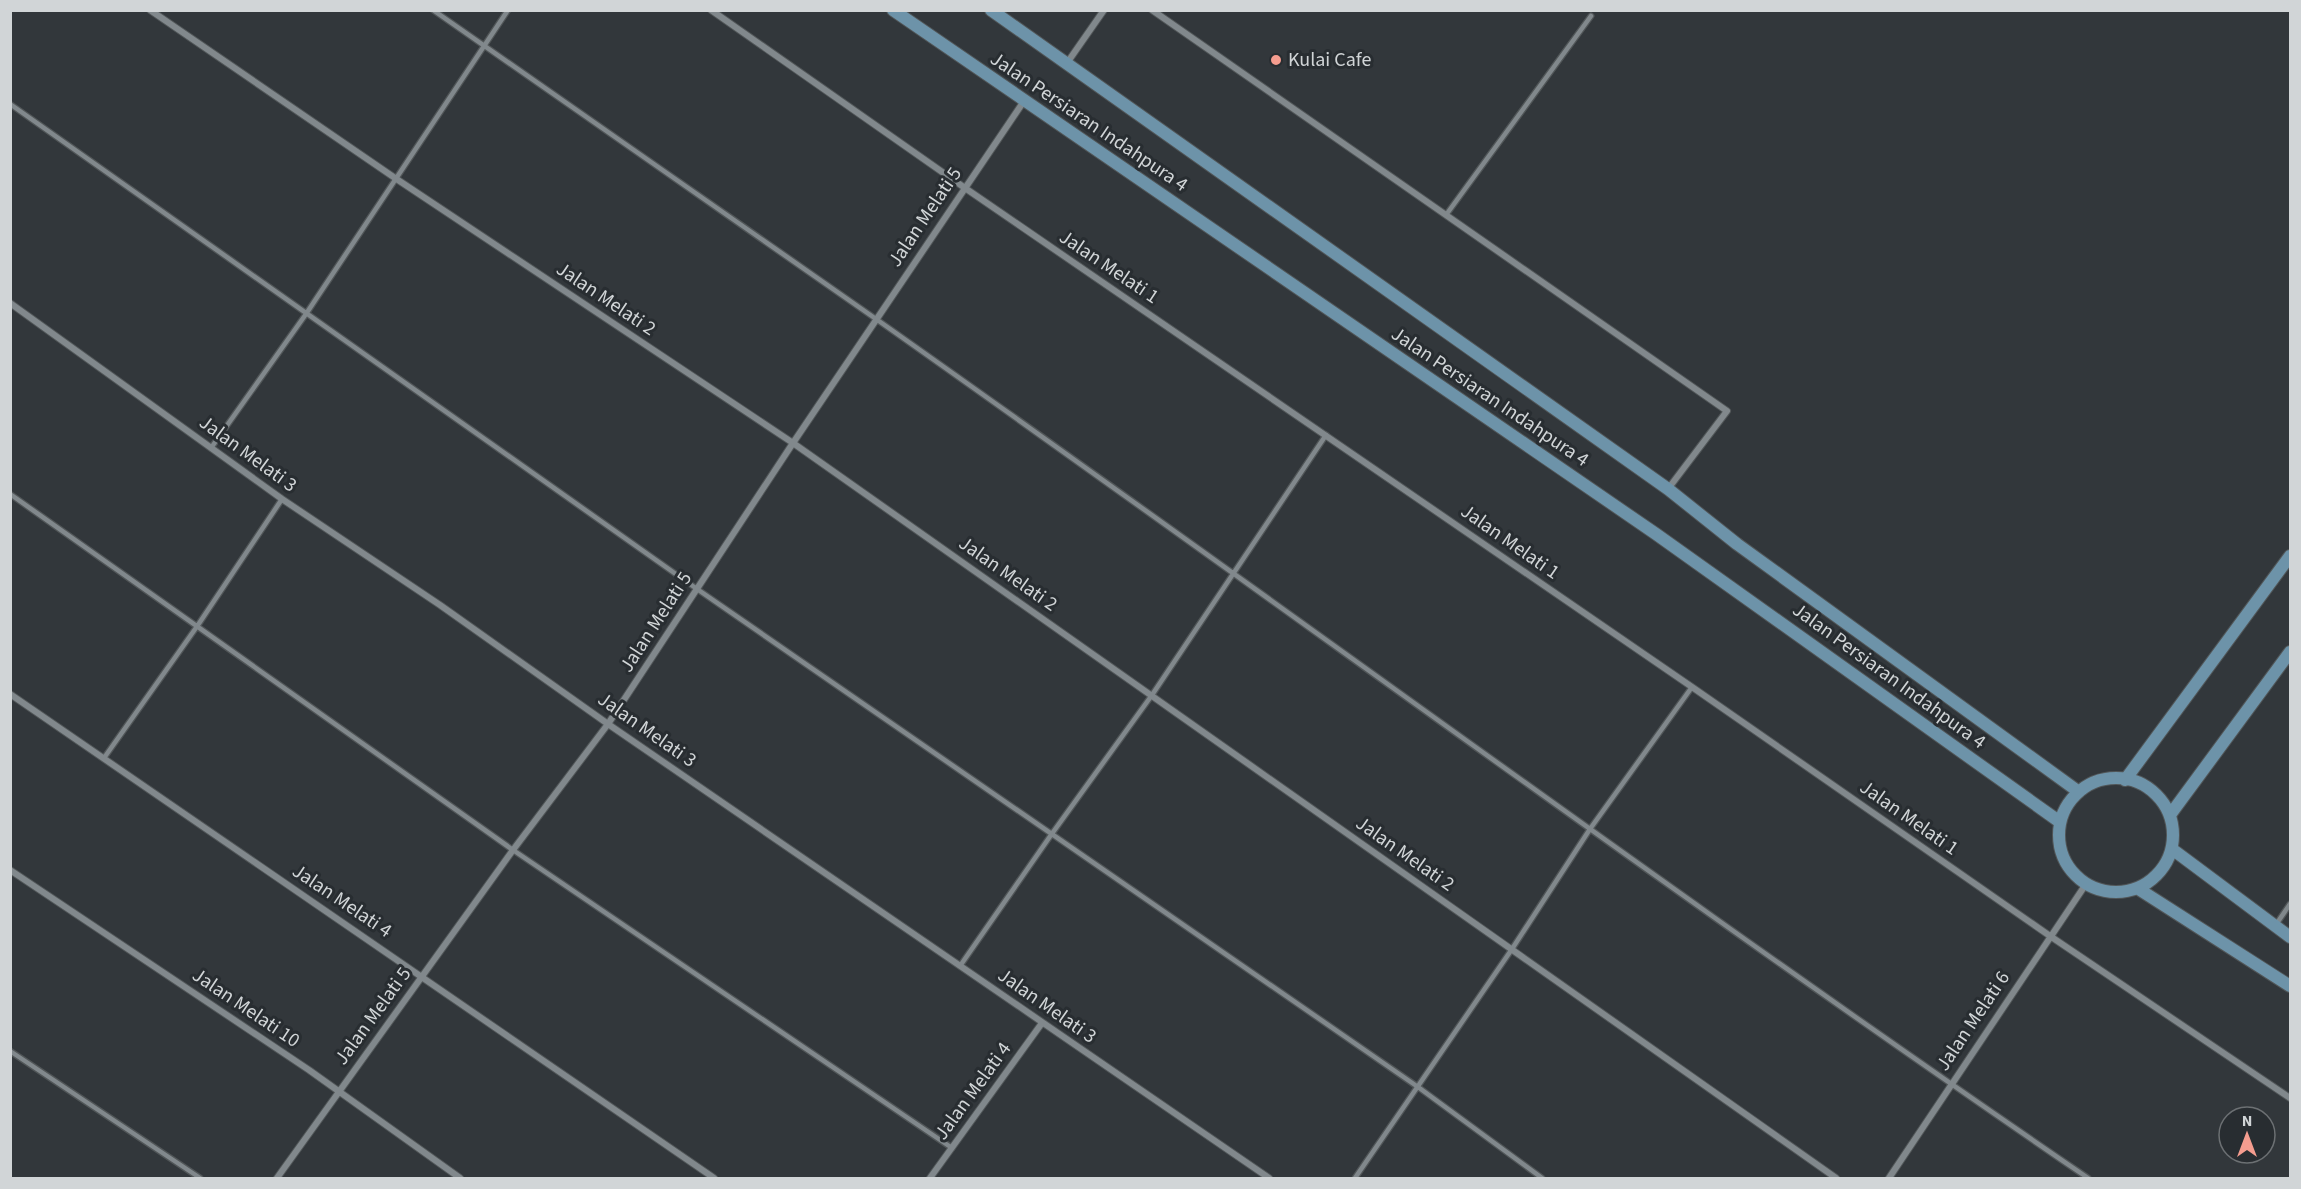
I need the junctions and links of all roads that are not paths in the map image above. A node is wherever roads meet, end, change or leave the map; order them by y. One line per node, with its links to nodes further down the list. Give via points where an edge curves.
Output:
1 (150, 10): 14 (street, Jalan Melati 2)
2 (433, 10): 10 (lane)
3 (508, 10): 10 (lane)
4 (711, 10): 15 (street, Jalan Melati 1)
5 (893, 10): 12 (main road, Jalan Persiaran Indahpura 4)
6 (991, 10): 11 (main road, Jalan Persiaran Indahpura 4)
7 (1104, 10): 11 (street)
8 (1152, 10): 16 (street)
9 (1591, 16): 16 (lane)
10 (484, 46): 14 (lane); 19 (lane)
11 (1067, 63): 23 (main road, Jalan Persiaran Indahpura 4)
12 (1024, 100): 15 (street, Jalan Melati 5); 39 (main road, Jalan Persiaran Indahpura 4, via 1656,534)
13 (10, 104): 18 (lane)
14 (395, 178): 18 (lane); 21 (street, Jalan Melati 2)
15 (965, 188): 19 (street, Jalan Melati 5); 20 (street, Jalan Melati 1)
16 (1446, 215): 23 (street, via 1727,411)
17 (10, 303): 22 (street, Jalan Melati 3)
18 (306, 314): 22 (lane); 28 (lane)
19 (877, 319): 21 (street, Jalan Melati 5); 27 (lane)
20 (1326, 435): 27 (lane); 31 (street, Jalan Melati 1)
21 (793, 443): 28 (street, Jalan Melati 5); 33 (street, Jalan Melati 2)
22 (211, 448): 25 (street, Jalan Melati 3)
23 (1668, 489): 37 (main road, Jalan Persiaran Indahpura 4, via 1737,544)
24 (10, 494): 29 (lane)
25 (282, 500): 29 (lane); 34 (street, Jalan Melati 3)
26 (2290, 556): 36 (main road)
27 (1232, 574): 33 (lane); 40 (lane)
28 (697, 589): 34 (street, Jalan Melati 5); 41 (lane)
29 (198, 625): 35 (lane); 43 (lane)
30 (2290, 652): 38 (main road)
31 (1692, 687): 40 (lane); 49 (street, Jalan Melati 1)
32 (10, 694): 35 (street, Jalan Melati 4)
33 (1152, 695): 41 (lane); 51 (street, Jalan Melati 2)
34 (608, 724): 43 (street, Jalan Melati 5); 52 (street, Jalan Melati 3)
35 (104, 758): 53 (street, Jalan Melati 4)
36 (2125, 780): 37 (main road, via 2095,782); 38 (main road, via 2149,789)
37 (2079, 792): 39 (main road)
38 (2170, 815): 42 (main road)
39 (2060, 822): 45 (main road, via 2059,840 2064,857 2072,872)
40 (1590, 829): 51 (lane); 57 (lane)
41 (1051, 835): 52 (lane); 58 (lane)
42 (2172, 849): 46 (main road, via 2153,879); 48 (main road)
43 (513, 850): 53 (street, Jalan Melati 5); 61 (lane)
44 (10, 870): 59 (street, Jalan Melati 10)
45 (2086, 884): 46 (main road, via 2102,891); 49 (street, Jalan Melati 6)
46 (2138, 888): 54 (main road)
47 (2290, 904): 48 (lane)
48 (2276, 926): 50 (main road)
49 (2050, 936): 57 (street, Jalan Melati 6); 60 (street, Jalan Melati 1)
50 (2290, 937)
51 (1512, 950): 58 (lane); 70 (street, Jalan Melati 2)
52 (960, 966): 55 (street, Jalan Melati 3)
53 (423, 976): 59 (street, Jalan Melati 5); 65 (street, Jalan Melati 4)
54 (2290, 986)
55 (1042, 1023): 61 (street, Jalan Melati 4); 67 (street, Jalan Melati 3)
56 (10, 1051): 62 (lane)
57 (1951, 1085): 71 (street, Jalan Melati 6); 72 (lane)
58 (1418, 1087): 68 (lane); 69 (lane)
59 (339, 1092): 63 (street, Jalan Melati 5); 64 (street, Jalan Melati 10)
60 (2290, 1098)
61 (952, 1148): 66 (street, Jalan Melati 4)
62 (200, 1179)
63 (277, 1179)
64 (460, 1179)
65 (714, 1179)
66 (930, 1179)
67 (1269, 1179)
68 (1354, 1179)
69 (1542, 1179)
70 (1836, 1179)
71 (1889, 1179)
72 (2088, 1179)

